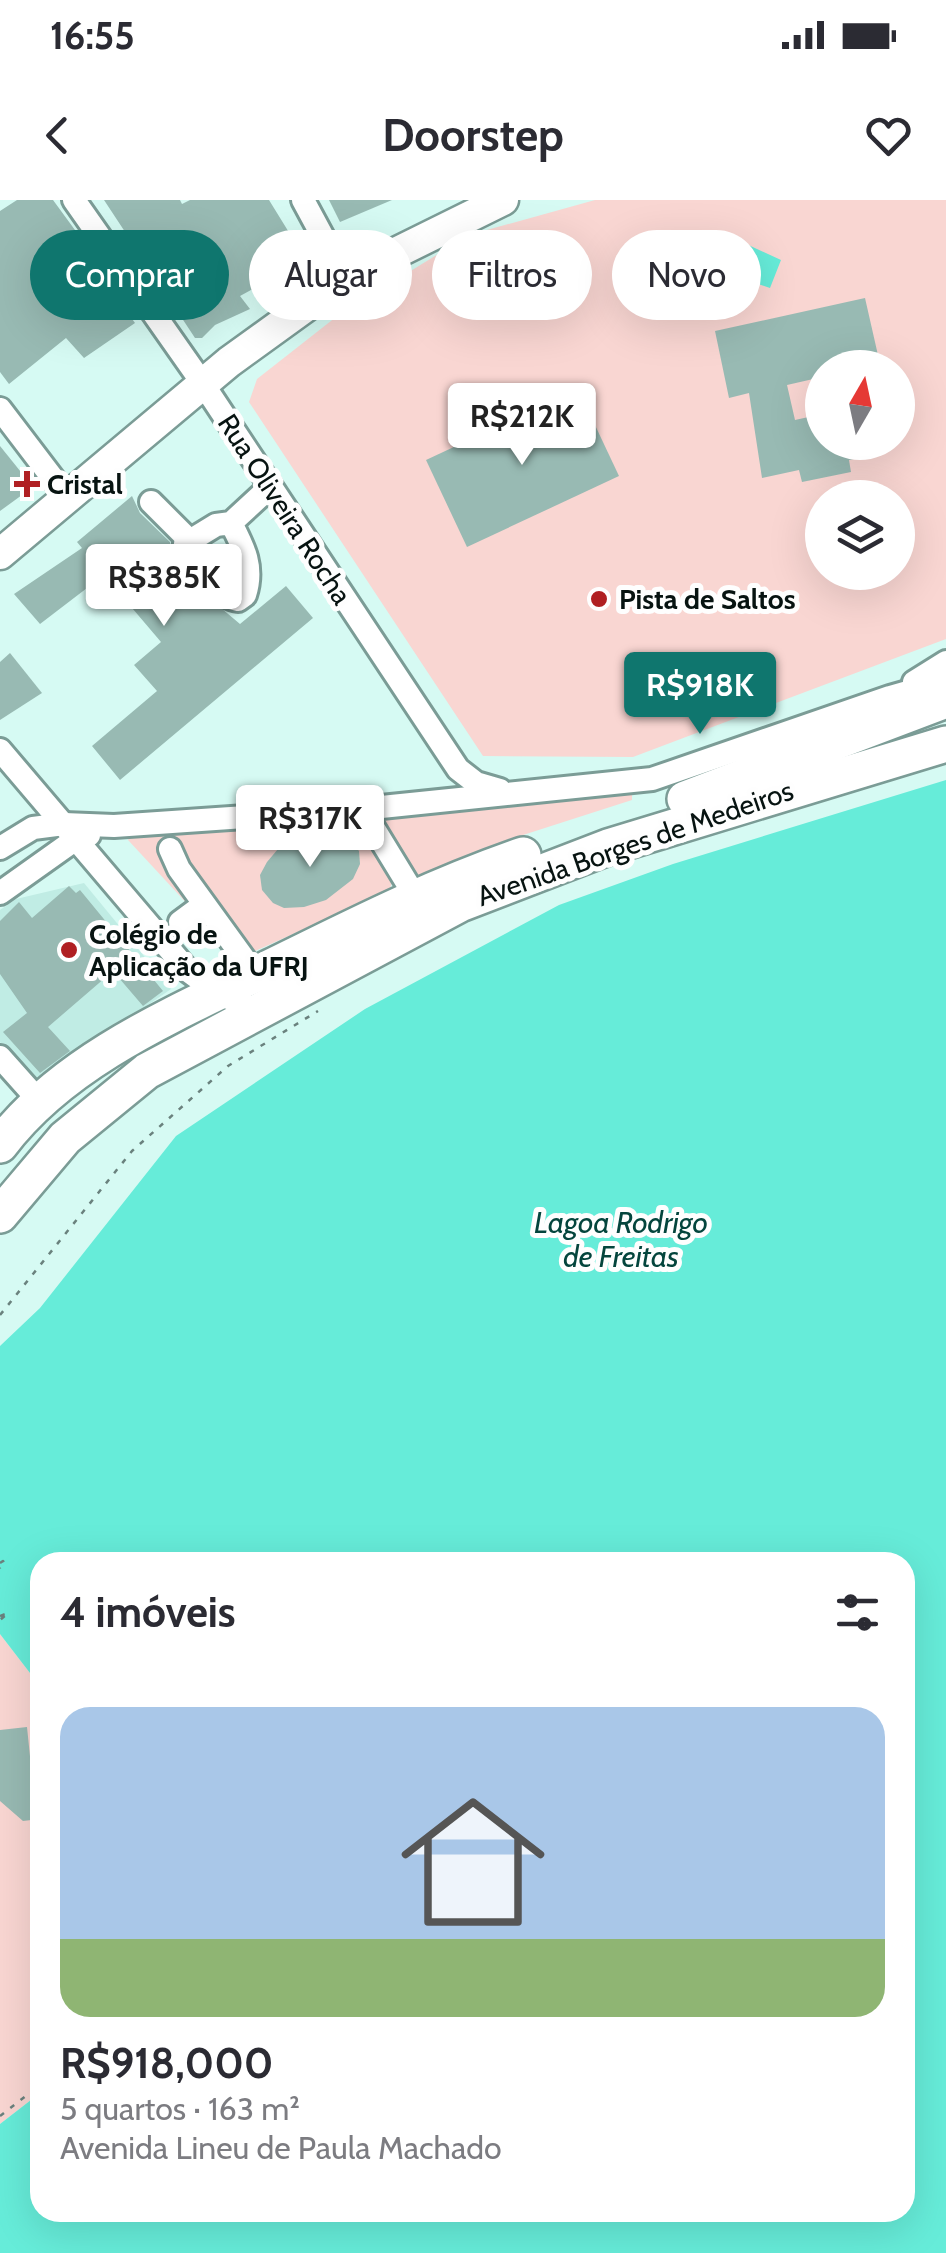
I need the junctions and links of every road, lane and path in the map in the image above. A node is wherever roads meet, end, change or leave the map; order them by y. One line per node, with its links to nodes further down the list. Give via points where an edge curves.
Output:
1 (74, 200): 7 (street, Rua Oliveira Rocha)
2 (302, 200): 4 (street)
3 (499, 200): 5 (main road)
4 (319, 230)
5 (412, 244)
6 (289, 320): 7 (main road)
7 (203, 384): 9 (street, Rua Oliveira Rocha); 10 (main road)
8 (0, 409): 10 (street)
9 (270, 487): 12 (street); 21 (street, Rua Oliveira Rocha)
10 (68, 497): 14 (main road)
11 (151, 502): 13 (street)
12 (231, 523): 13 (street); 13 (street, via 246,551 250,579 238,600 188,556)
13 (189, 540)
14 (0, 554)
15 (946, 662): 17 (street)
16 (946, 681): 17 (street)
17 (890, 697): 22 (street, via 652,780)
18 (946, 700): 29 (highway, Avenida Borges de Medeiros)
19 (946, 744): 35 (highway, Avenida Borges de Medeiros, via 608,847 460,904)
20 (0, 750): 25 (street)
21 (458, 769): 22 (street, via 476,783); 23 (street)
22 (513, 794): 23 (street)
23 (413, 804): 24 (street)
24 (362, 809): 25 (street); 29 (street)
25 (70, 832): 26 (street, via 33,828); 28 (street); 33 (street, via 188,971)
26 (0, 848)
27 (170, 848): 30 (street)
28 (0, 893)
29 (415, 896): 32 (highway, Avenida Borges de Medeiros)
30 (204, 904): 31 (street); 32 (street)
31 (180, 922)
32 (255, 974): 33 (highway, Avenida Borges de Medeiros)
33 (218, 993): 35 (street); 37 (highway, Avenida Borges de Medeiros, via 128,1040)
34 (326, 1006): 40 (path, via 228,1066 132,1151)
35 (257, 1011): 39 (highway, Avenida Borges de Medeiros, via 147,1071 109,1100 65,1138)
36 (0, 1057): 37 (street)
37 (41, 1104): 38 (highway, Avenida Borges de Medeiros); 39 (highway, via 45,1120 14,1172)
38 (2, 1139)
39 (3, 1211)
40 (0, 1315)
41 (30, 2093): 42 (path)
42 (0, 2116)

